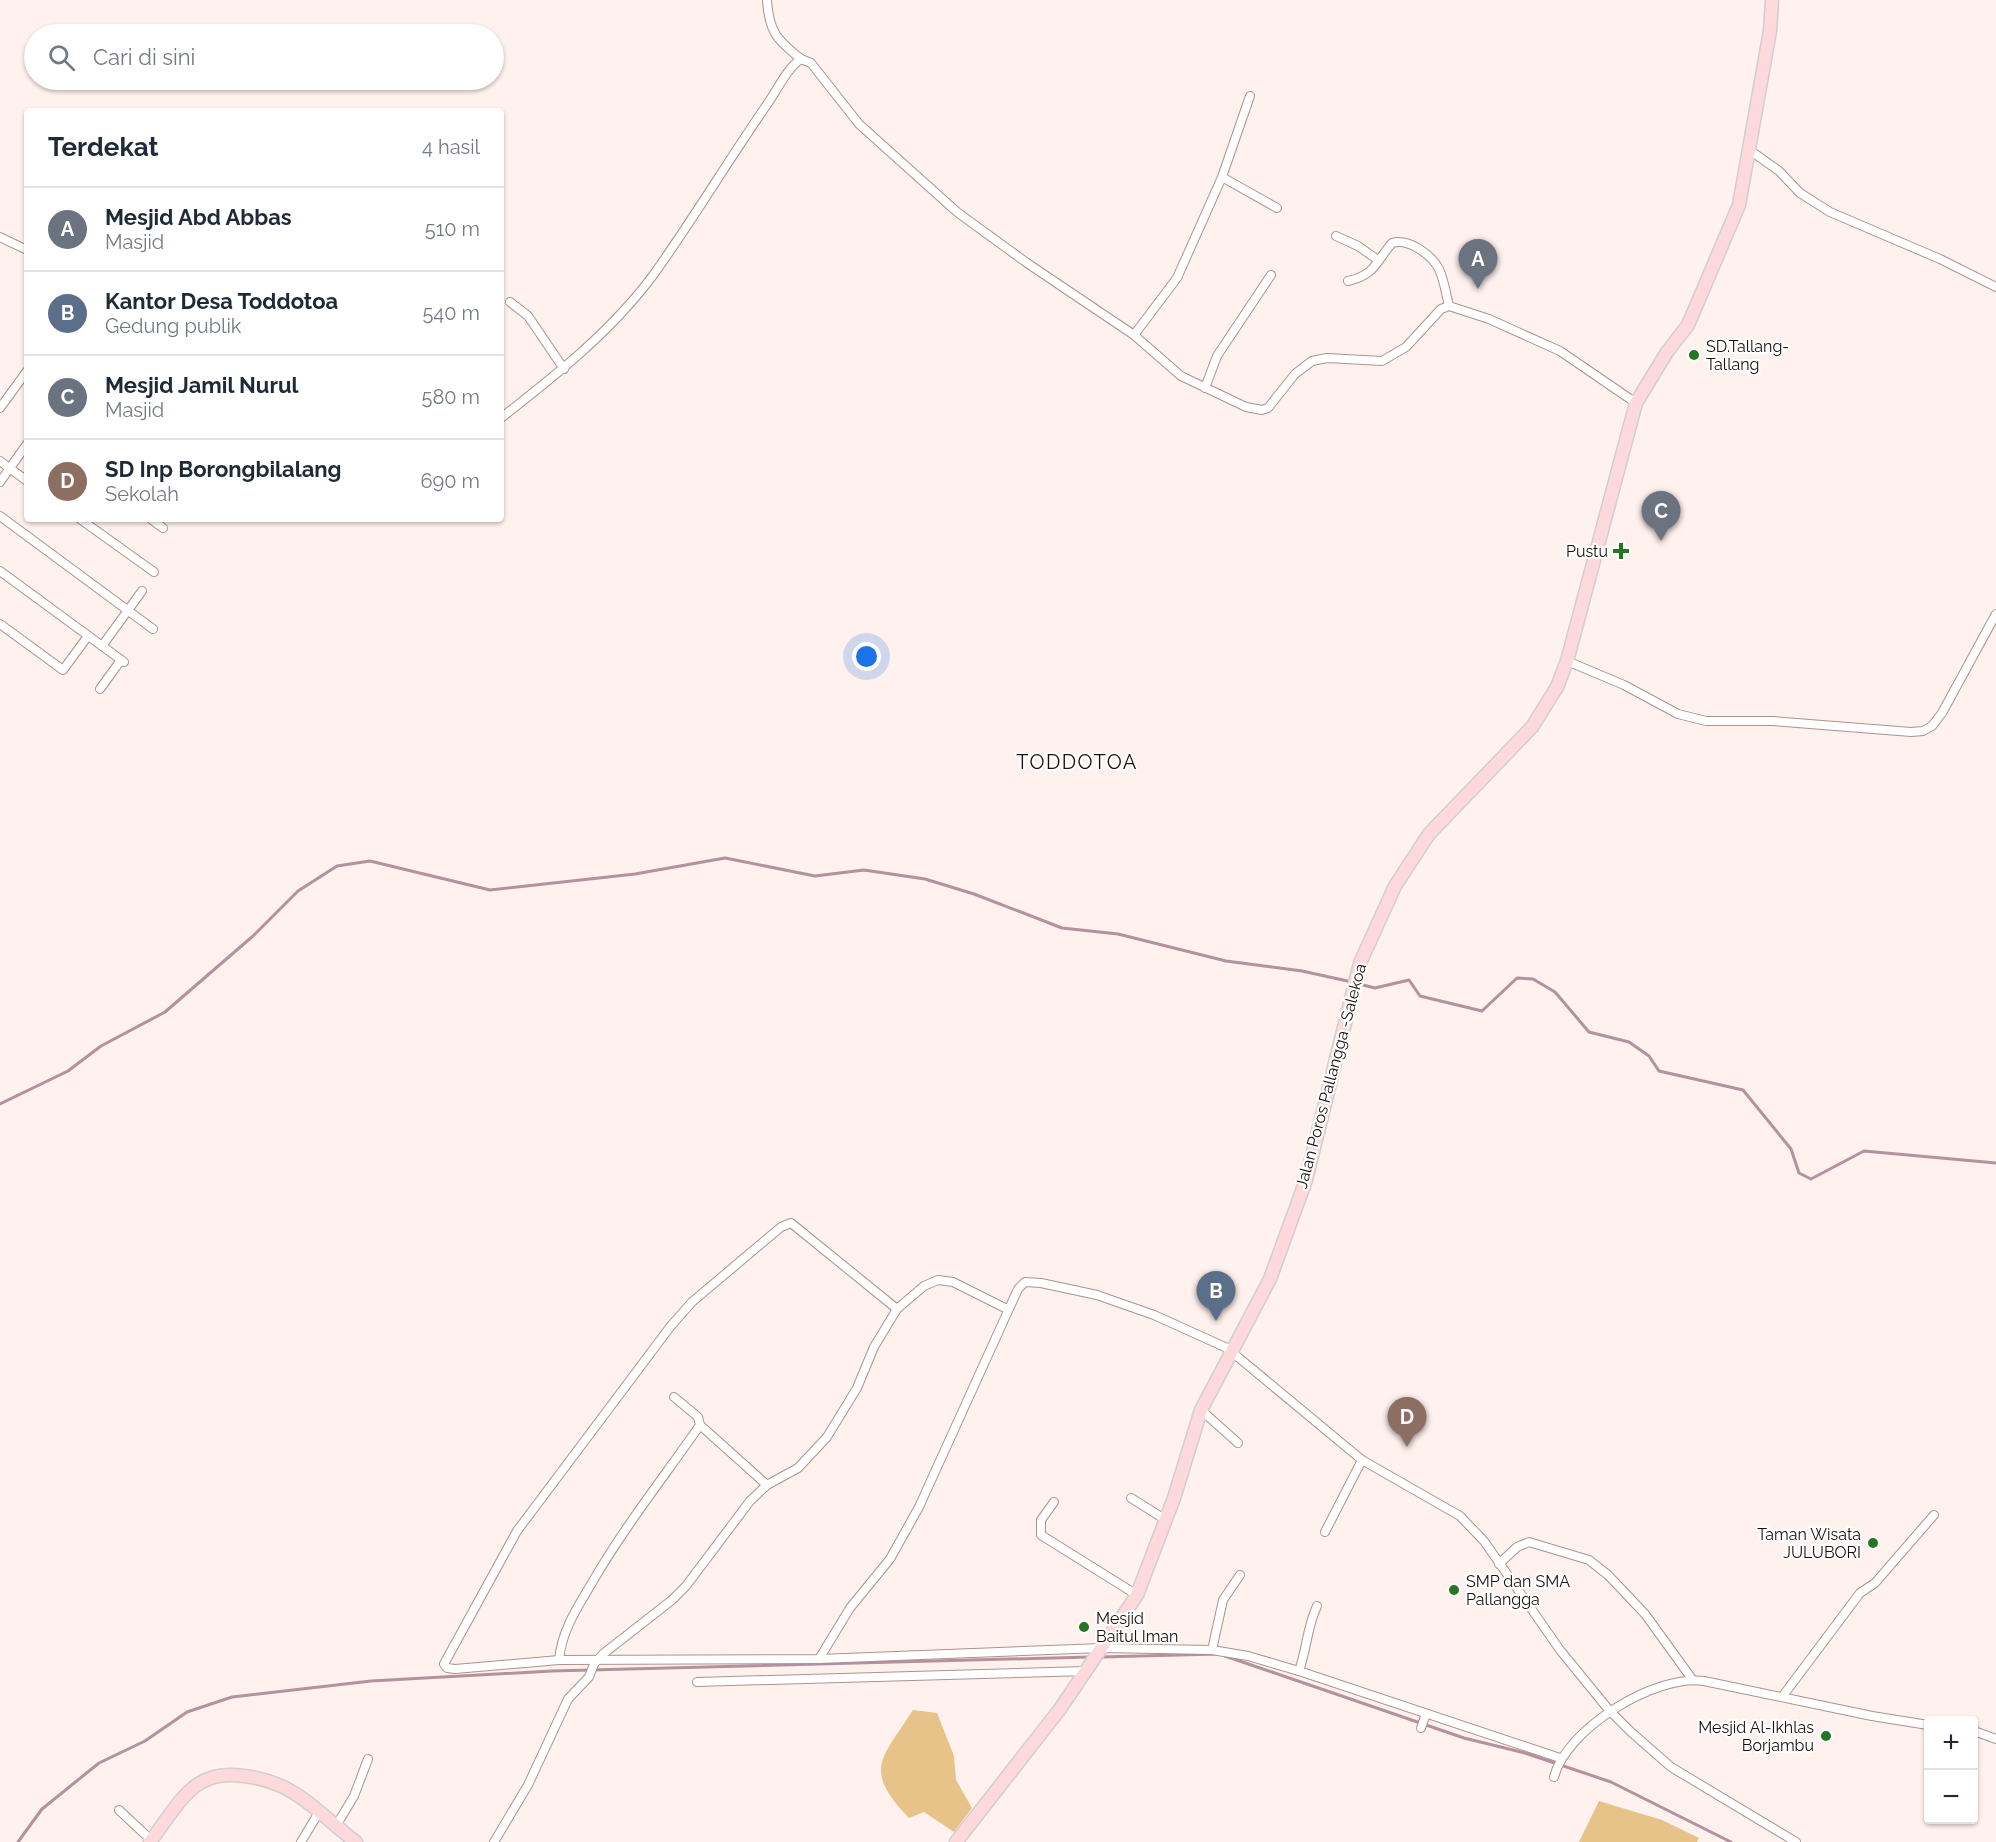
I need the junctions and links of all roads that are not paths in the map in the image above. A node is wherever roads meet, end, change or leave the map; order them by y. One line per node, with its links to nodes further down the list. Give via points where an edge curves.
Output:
1 (767, 0): 3 (street, via 772,31)
2 (1772, 0): 5 (main road, Jalan Poros Pallangga -Salekoa)
3 (801, 59): 17 (street, via 812,63 859,124 957,212); 18 (street, via 652,275 608,327)
4 (1250, 96): 6 (street)
5 (1751, 151): 14 (street, via 1779,171 1800,193 1830,212); 21 (main road, Jalan Poros Pallangga -Salekoa, via 1739,205 1688,325)
6 (1222, 177): 7 (street); 17 (street, via 1177,278)
7 (1277, 208)
8 (1336, 236): 11 (street)
9 (0, 237): 10 (street)
10 (24, 249)
11 (1378, 260): 13 (street, via 1365,277); 16 (street, via 1395,242 1422,251 1438,267)
12 (1272, 275): 20 (street, via 1217,356)
13 (1348, 281)
14 (1996, 287)
15 (510, 302): 18 (street, via 528,316)
16 (1449, 306): 20 (street, via 1441,309 1406,347 1382,361 1312,361 1262,410); 21 (street, via 1489,318 1560,351)
17 (1134, 335): 20 (street, via 1181,376)
18 (564, 369): 23 (street)
19 (24, 375): 22 (street)
20 (1205, 388)
21 (1636, 403): 42 (main road, Jalan Poros Pallangga -Salekoa)
22 (0, 408)
23 (504, 416)
24 (24, 448): 26 (street)
25 (0, 461): 26 (street)
26 (10, 468): 27 (street); 28 (street)
27 (24, 479)
28 (0, 482)
29 (0, 516): 36 (street)
30 (84, 522): 34 (street)
31 (155, 522): 32 (street)
32 (163, 528)
33 (0, 571): 40 (street)
34 (154, 572)
35 (142, 591): 36 (street)
36 (128, 610): 39 (street); 41 (street)
37 (1996, 614): 42 (street, via 1942,712 1923,731 1898,733 1773,721 1706,721 1678,714)
38 (0, 624): 40 (street, via 63,670)
39 (153, 629)
40 (88, 636): 41 (street)
41 (102, 646): 43 (street, via 122,661)
42 (1567, 661): 46 (main road, Jalan Poros Pallangga -Salekoa, via 1557,687 1532,727 1429,834 1395,886 1354,983 1306,1180 1270,1279)
43 (100, 689)
44 (897, 1309): 45 (street, via 924,1286 944,1280); 52 (street, via 827,1437 798,1468); 65 (street, via 791,1223 781,1227 692,1302 517,1531 444,1664 455,1669)
45 (1007, 1309): 46 (street, via 1025,1282 1047,1284 1120,1302); 64 (street, via 919,1507 890,1558 850,1608)
46 (1231, 1351): 48 (main road, Jalan Poros Pallangga -Salekoa); 51 (street)
47 (674, 1397): 49 (street, via 698,1417)
48 (1201, 1410): 50 (street); 56 (main road, Jalan Poros Pallangga -Salekoa)
49 (700, 1425): 52 (street); 65 (street, via 603,1563 564,1630)
50 (1238, 1443)
51 (1362, 1460): 57 (street); 58 (street, via 1460,1516)
52 (767, 1485): 66 (street, via 738,1515 686,1586)
53 (1131, 1498): 56 (street)
54 (1054, 1502): 60 (street, via 1041,1520 1041,1535)
55 (1934, 1515): 70 (street, via 1875,1584 1860,1593)
56 (1166, 1520): 60 (main road, Jalan Poros Pallangga -Salekoa)
57 (1324, 1532)
58 (1499, 1564): 68 (street, via 1517,1547 1530,1542 1589,1560 1646,1614); 71 (street, via 1560,1650)
59 (1240, 1575): 62 (street, via 1223,1600)
60 (1137, 1595): 63 (main road, Jalan Poros Pallangga -Salekoa)
61 (1317, 1606): 67 (street, via 1308,1625 1308,1646)
62 (1212, 1650): 63 (street); 67 (street)
63 (1095, 1658): 64 (street); 69 (street); 85 (main road, Jalan Poros Pallangga -Salekoa)
64 (819, 1659): 66 (street)
65 (559, 1660): 66 (street)
66 (593, 1667): 84 (street, via 568,1699 528,1785)
67 (1299, 1671): 76 (street, via 1423,1721)
68 (1692, 1679): 70 (street); 71 (street, via 1670,1682)
69 (697, 1682)
70 (1782, 1697): 72 (street)
71 (1609, 1710): 76 (street); 86 (street, via 1671,1767)
72 (1924, 1724)
73 (1978, 1732): 74 (street)
74 (1996, 1739)
75 (368, 1759): 80 (street, via 354,1796)
76 (1559, 1760): 77 (street)
77 (1555, 1775)
78 (119, 1810): 81 (street)
79 (319, 1812): 80 (main road); 81 (main road, via 296,1791 272,1781 237,1775 218,1777 194,1787); 82 (street)
80 (336, 1826): 83 (main road)
81 (151, 1841)
82 (301, 1842)
83 (356, 1842)
84 (494, 1842)
85 (956, 1842)
86 (1796, 1842)

